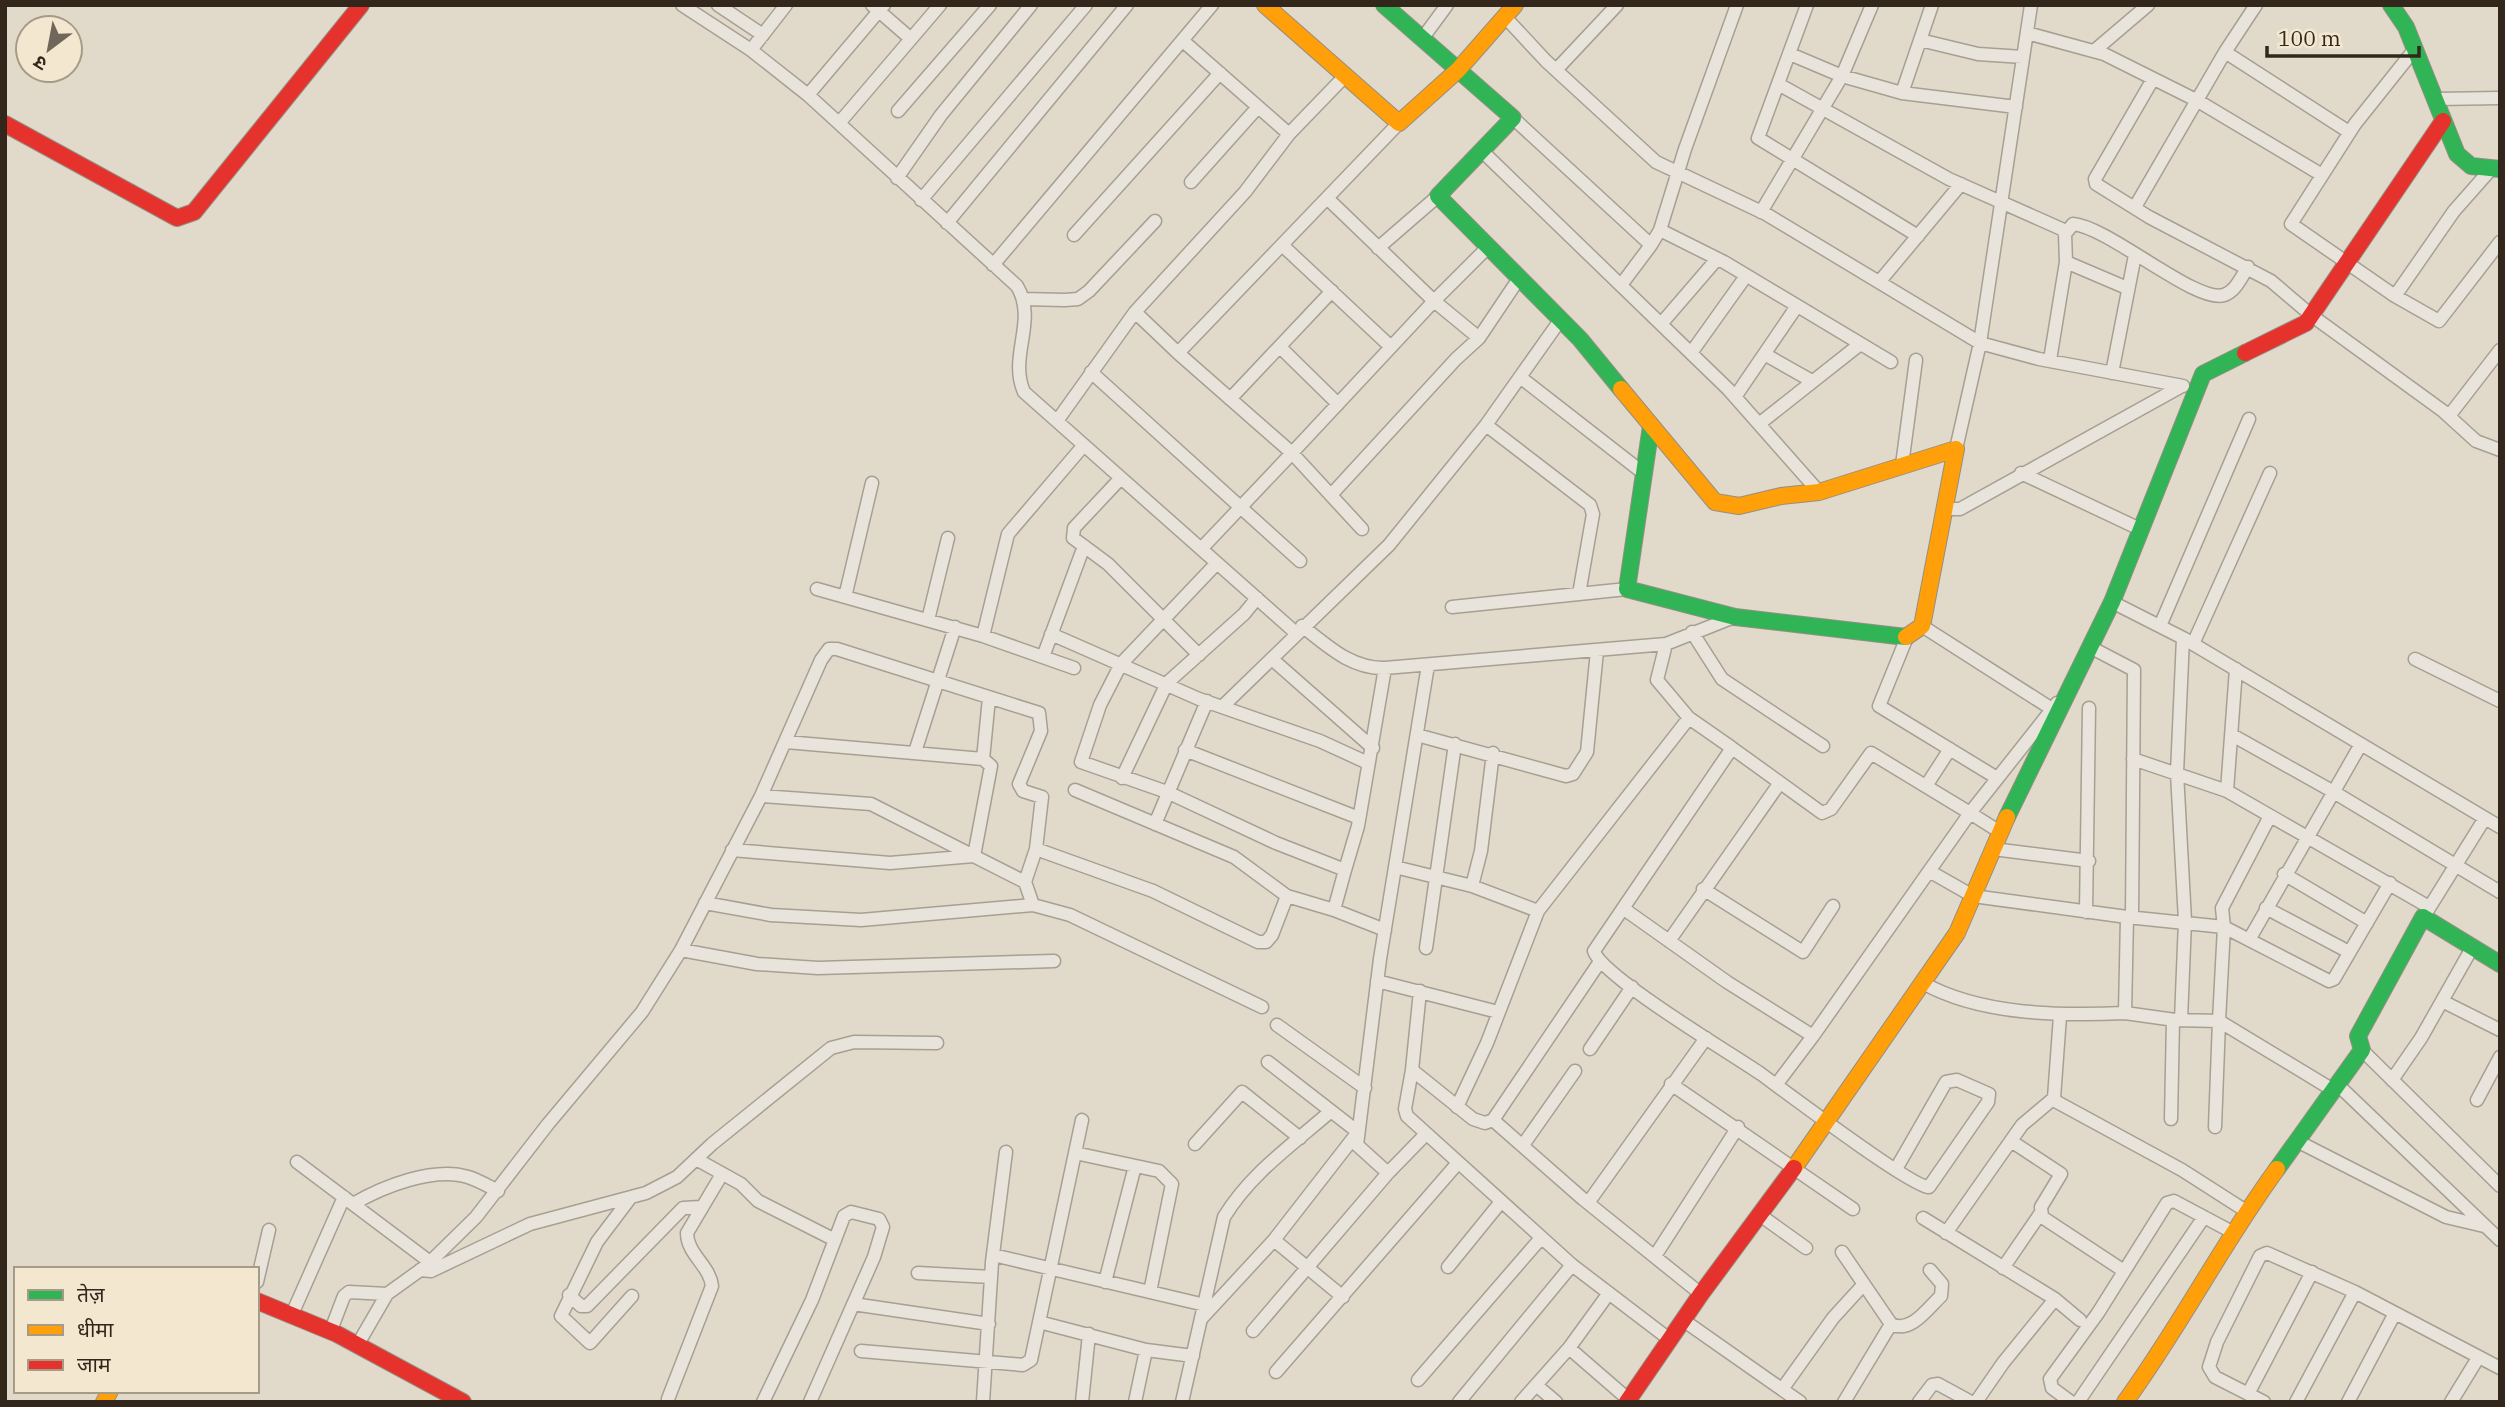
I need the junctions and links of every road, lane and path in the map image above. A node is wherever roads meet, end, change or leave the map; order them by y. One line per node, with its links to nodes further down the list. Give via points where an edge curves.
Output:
1 (361, 5): 57 (street, via 185,218 177,218)
2 (682, 5): 31 (street)
3 (718, 5): 26 (street)
4 (786, 5): 26 (street)
5 (940, 5): 27 (street)
6 (990, 5): 52 (street)
7 (1031, 5): 65 (street, via 941,115)
8 (1086, 5): 70 (street)
9 (1127, 5): 75 (street)
10 (1212, 5): 30 (street)
11 (1265, 5): 40 (street)
12 (1384, 5): 28 (street)
13 (1447, 5): 28 (street)
14 (1616, 5): 38 (street)
15 (1737, 5): 63 (street)
16 (1807, 5): 35 (street)
17 (1872, 5): 41 (street)
18 (1932, 5): 29 (street)
19 (2031, 5): 25 (street)
20 (2148, 5): 33 (street)
21 (2256, 5): 34 (street)
22 (2391, 5): 32 (street)
23 (878, 7): 27 (street); 45 (street)
24 (1510, 11): 37 (street); 38 (street)
25 (2027, 33): 33 (street); 36 (street)
26 (763, 35): 31 (street)
27 (911, 39): 54 (street)
28 (1422, 39): 37 (street)
29 (1920, 40): 36 (street, via 1978,54); 44 (street)
30 (1183, 41): 39 (street); 89 (street)
31 (751, 50): 45 (street)
32 (2414, 50): 47 (street); 58 (street)
33 (2094, 51): 42 (street)
34 (2225, 52): 48 (street); 58 (street)
35 (1790, 54): 41 (street); 43 (street)
36 (2023, 57): 50 (street)
37 (1458, 70): 53 (street); 56 (street)
38 (1556, 71): 63 (street, via 1656,162)
39 (1220, 73): 49 (street); 78 (street)
40 (1345, 76): 56 (street); 59 (street)
41 (1842, 76): 44 (street); 51 (street)
42 (2153, 79): 48 (street); 72 (street, via 2095,179 2098,186)
43 (1780, 85): 51 (street); 61 (street, via 1758,138)
44 (1902, 93): 50 (street)
45 (808, 95): 54 (street)
46 (2500, 98): 47 (street)
47 (2435, 99): 55 (street)
48 (2198, 101): 64 (street); 72 (street)
49 (1258, 107): 59 (street); 66 (street)
50 (2016, 107): 71 (street)
51 (1823, 109): 61 (street); 67 (street)
52 (898, 111)
53 (1513, 118): 60 (street); 82 (street)
54 (840, 121): 65 (street)
55 (2443, 121): 62 (street, via 2464,161); 88 (street)
56 (1399, 123): 69 (street)
57 (5, 124)
58 (2349, 132): 64 (street)
59 (1289, 134): 101 (street, via 1245,192)
60 (1482, 150): 68 (street); 94 (street)
61 (1792, 160): 73 (street); 79 (street)
62 (2496, 168): 97 (street, via 2454,211)
63 (1676, 174): 73 (street); 76 (street)
64 (2322, 175): 88 (street, via 2291,224)
65 (897, 178): 70 (street)
66 (1191, 181)
67 (1961, 184): 71 (street); 79 (street)
68 (1438, 196): 83 (street); 84 (street)
69 (1327, 198): 81 (street); 84 (street)
70 (921, 200): 75 (street)
71 (2001, 201): 77 (street); 106 (street)
72 (2135, 207): 90 (street)
73 (1761, 212): 93 (street)
74 (1155, 221): 98 (street, via 1078,299)
75 (947, 223): 89 (street)
76 (1660, 230): 82 (street); 86 (street)
77 (2066, 230): 85 (street, via 2073,224 2090,228); 87 (street)
78 (1074, 235)
79 (1918, 236): 93 (street)
80 (2500, 242): 97 (street, via 2441,320)
81 (1282, 245): 96 (street); 111 (street)
82 (1651, 245): 94 (street)
83 (1488, 247): 92 (street); 99 (street)
84 (1378, 248): 99 (street)
85 (2135, 255): 90 (street, via 2165,274 2217,296 2233,290); 95 (street)
86 (1717, 259): 91 (street); 104 (street)
87 (2066, 262): 95 (street); 115 (street)
88 (2345, 262): 97 (street); 102 (street)
89 (993, 265): 98 (street, via 1017,286)
90 (2248, 267): 102 (street)
91 (1746, 276): 100 (street); 112 (street)
92 (1520, 277): 103 (street); 105 (street)
93 (1880, 281): 106 (street)
94 (1621, 285): 104 (street)
95 (2127, 288): 118 (street)
96 (1332, 291): 108 (street); 109 (street)
97 (2395, 296)
98 (1023, 299): 128 (street, via 1027,318 1018,378 1033,403)
99 (1434, 301): 105 (street); 108 (street)
100 (1797, 306): 107 (street); 113 (street)
101 (1135, 312): 111 (street); 117 (street)
102 (2311, 315): 119 (street, via 2306,323); 126 (street)
103 (1561, 319): 120 (street); 131 (street)
104 (1661, 324): 112 (street)
105 (1479, 338): 143 (street)
106 (1980, 343): 115 (street); 133 (street)
107 (1859, 345): 116 (street); 121 (street)
108 (1391, 347): 125 (street)
109 (1281, 348): 124 (street); 125 (street)
110 (2500, 350): 126 (street)
111 (1178, 353): 124 (street)
112 (1691, 353): 123 (street)
113 (1766, 355): 121 (street); 123 (street)
114 (1916, 360): 136 (street)
115 (2050, 360): 118 (street)
116 (1891, 362)
117 (1091, 372): 128 (street); 144 (street)
118 (2112, 373): 122 (street)
119 (2203, 374): 122 (street); 147 (street)
120 (1520, 377): 130 (street); 137 (street)
121 (1812, 381): 129 (street)
122 (2183, 386): 138 (street)
123 (1735, 397): 129 (street)
124 (1230, 399): 135 (street)
125 (1338, 404): 135 (street)
126 (2449, 416): 134 (street, via 2476,441)
127 (2249, 419): 164 (street)
128 (1057, 421): 132 (street)
129 (1759, 424): 142 (street)
130 (1486, 425): 155 (street, via 1590,505 1593,514); 166 (street, via 1389,545)
131 (1651, 426): 137 (street); 142 (street, via 1708,498 1722,506)
132 (1084, 445): 140 (street); 169 (street, via 1008,534)
133 (1956, 449): 136 (street); 145 (street)
134 (2500, 450)
135 (1292, 453): 143 (street); 144 (street)
136 (1902, 465): 142 (street)
137 (1642, 472): 154 (street)
138 (2021, 473): 145 (street, via 1960,509); 147 (street)
139 (2270, 473): 171 (street)
140 (1121, 478): 149 (street, via 1074,528 1073,538); 150 (street)
141 (872, 483): 156 (street)
142 (1819, 492)
143 (1331, 495): 146 (street)
144 (1240, 507): 150 (street); 151 (street)
145 (1945, 509): 163 (street)
146 (1362, 529)
147 (2142, 530): 158 (street)
148 (948, 538): 162 (street)
149 (1084, 546): 161 (street); 168 (street)
150 (1201, 549): 152 (street)
151 (1300, 561)
152 (1216, 564): 157 (street); 161 (street)
153 (817, 589): 156 (street)
154 (1627, 589): 155 (street); 160 (street)
155 (1580, 594): 159 (street)
156 (845, 597): 162 (street)
157 (1256, 598): 166 (street); 175 (street)
158 (2112, 602): 164 (street); 173 (street)
159 (1452, 607)
160 (1735, 617): 167 (street); 170 (street)
161 (1163, 618): 175 (street); 179 (street)
162 (928, 620): 165 (street)
163 (1922, 625): 170 (street); 192 (street)
164 (2160, 626): 171 (street)
165 (955, 627): 169 (street); 184 (street)
166 (1299, 630): 178 (street); 182 (street, via 1347,660)
167 (1692, 632): 172 (street); 199 (street, via 1723,679)
168 (1051, 634): 176 (street); 179 (street)
169 (983, 636): 176 (street)
170 (1907, 637): 202 (street, via 1879,706)
171 (2188, 641): 183 (street); 209 (street)
172 (1666, 644): 174 (street); 193 (street, via 1657,680)
173 (2090, 647): 186 (street); 207 (street, via 2134,670)
174 (1597, 651): 180 (street); 205 (street, via 1587,752 1576,772 1566,776)
175 (1199, 655): 185 (street)
176 (1043, 657): 181 (street)
177 (2415, 659): 189 (street)
178 (1273, 660): 190 (street); 200 (street)
179 (1121, 664): 185 (street); 210 (street, via 1100,705 1081,761)
180 (1428, 666): 182 (street); 194 (street)
181 (1074, 668)
182 (1385, 668): 200 (street)
183 (2236, 669): 195 (street); 198 (street)
184 (939, 680): 187 (street); 196 (street, via 830,649); 204 (street)
185 (1167, 683): 188 (street); 210 (street)
186 (2072, 684): 192 (street); 225 (street)
187 (989, 698): 206 (street); 228 (street, via 1041,715 1041,731 1019,784 1023,791 1042,797)
188 (1207, 701): 190 (street); 203 (street)
189 (2500, 701)
190 (1223, 706): 208 (street)
191 (2089, 708): 231 (street)
192 (2052, 709): 211 (street)
193 (1689, 718): 201 (street); 251 (street)
194 (1417, 735): 197 (street); 233 (street)
195 (2232, 735): 215 (street); 217 (street)
196 (786, 742): 204 (street); 218 (street)
197 (1455, 744): 205 (street); 237 (street)
198 (2361, 744): 215 (street); 222 (street)
199 (1823, 746)
200 (1373, 748): 208 (street)
201 (1732, 748): 212 (street); 249 (street)
202 (1950, 749): 211 (street); 213 (street)
203 (1185, 750): 216 (street); 221 (street)
204 (915, 752): 206 (street)
205 (1493, 753): 240 (street)
206 (983, 759): 230 (street, via 991,766)
207 (2133, 760): 209 (street); 254 (street)
208 (1368, 763): 221 (street)
209 (2177, 773): 217 (street); 255 (street)
210 (1122, 778): 216 (street)
211 (1997, 778): 219 (street)
212 (1779, 784): 213 (street, via 1825,813 1871,753); 241 (street)
213 (1926, 786): 219 (street)
214 (1075, 790): 223 (street)
215 (2332, 790): 226 (street); 232 (street)
216 (1167, 792): 223 (street); 234 (street)
217 (2227, 792): 220 (street)
218 (761, 796): 227 (street); 230 (street, via 871,804)
219 (1970, 813): 225 (street); 235 (street)
220 (2270, 816): 226 (street); 257 (street, via 2222,908)
221 (1359, 818): 234 (street)
222 (2484, 818): 224 (street); 232 (street)
223 (1156, 824): 243 (street, via 1234,857)
224 (2500, 827)
225 (2000, 832): 229 (street)
226 (2306, 838): 236 (street); 239 (street)
227 (732, 849): 230 (street, via 890,863); 245 (street)
228 (1035, 849): 238 (street); 243 (street, via 1153,891 1258,942 1272,936)
229 (1993, 849): 231 (street); 244 (street)
230 (974, 856): 238 (street)
231 (2089, 861): 252 (street)
232 (2454, 866): 242 (street); 253 (street)
233 (1395, 867): 237 (street); 258 (street)
234 (1345, 870): 250 (street)
235 (1929, 871): 244 (street); 281 (street)
236 (2284, 874): 248 (street); 256 (street)
237 (1437, 877): 240 (street); 261 (street)
238 (1025, 882): 246 (street)
239 (2390, 883): 253 (street); 256 (street)
240 (1472, 886): 251 (street)
241 (1703, 889): 247 (street, via 1803,953); 260 (street)
242 (2500, 892)
243 (1287, 896): 250 (street)
244 (1973, 896): 252 (street); 269 (street, via 1957,933)
245 (705, 903): 246 (street, via 771,915 861,920); 263 (street)
246 (1033, 905): 273 (street, via 1070,915)
247 (1833, 906)
248 (2266, 908): 259 (street); 264 (street)
249 (1624, 909): 260 (street); 266 (street, via 1594,951)
250 (1334, 910): 258 (street)
251 (1538, 911): 274 (street)
252 (2086, 912): 254 (street)
253 (2426, 912): 262 (street); 285 (street, via 2358,1036)
254 (2130, 918): 255 (street); 275 (street)
255 (2185, 921): 257 (street); 277 (street)
256 (2367, 923): 264 (street)
257 (2224, 927): 259 (street); 278 (street)
258 (1385, 930): 268 (street)
259 (2249, 940): 264 (street, via 2329,981)
260 (1669, 942): 281 (street)
261 (1426, 948)
262 (2472, 948): 267 (street); 272 (street)
263 (681, 950): 265 (street, via 757,964 818,968); 323 (street, via 642,1012)
264 (2349, 952)
265 (1054, 961)
266 (1599, 963): 270 (street); 301 (street)
267 (2500, 964)
268 (1377, 981): 271 (street); 294 (street)
269 (1923, 983): 276 (street, via 1949,998); 302 (street)
270 (1632, 987): 282 (street); 284 (street)
271 (1420, 991): 274 (street); 288 (street)
272 (2442, 1001): 280 (street); 290 (street)
273 (1262, 1007)
274 (1499, 1013): 297 (street)
275 (2125, 1013): 276 (street); 277 (street)
276 (2060, 1016): 295 (street)
277 (2177, 1020): 278 (street); 299 (street)
278 (2219, 1021): 293 (street); 304 (street)
279 (1277, 1025): 294 (street)
280 (2500, 1030)
281 (1813, 1036): 292 (street)
282 (1706, 1038): 291 (street); 292 (street)
283 (937, 1043): 314 (street, via 854,1042 831,1048)
284 (1590, 1049)
285 (2362, 1050): 290 (street); 293 (street)
286 (2500, 1056): 296 (street)
287 (1268, 1062): 298 (street)
288 (1412, 1070): 297 (street); 306 (street, via 1405,1109)
289 (1575, 1070): 311 (street)
290 (2392, 1080): 322 (street)
291 (1671, 1083): 303 (street); 327 (street)
292 (1776, 1085): 302 (street)
293 (2335, 1087): 309 (street); 335 (street)
294 (1364, 1088): 305 (street)
295 (2054, 1098): 308 (street, via 2033,1113); 330 (street)
296 (2477, 1100)
297 (1457, 1107): 301 (street, via 1479,1123)
298 (1331, 1111): 305 (street); 307 (street)
299 (2171, 1119)
300 (1082, 1120): 313 (street)
301 (1493, 1120): 311 (street)
302 (1829, 1122): 318 (street); 319 (street)
303 (1738, 1127): 318 (street); 346 (street)
304 (2214, 1127)
305 (1358, 1132): 320 (street, via 1357,1145); 341 (street)
306 (1425, 1135): 316 (street); 320 (street)
307 (1300, 1138): 310 (street, via 1242,1092); 372 (street, via 1259,1170 1224,1217)
308 (2011, 1141): 331 (street, via 2062,1174); 337 (street)
309 (2297, 1141): 330 (street); 335 (street, via 2446,1217)
310 (1195, 1144)
311 (1523, 1145): 327 (street)
312 (1006, 1152): 345 (street)
313 (1075, 1153): 317 (street); 352 (street)
314 (696, 1159): 321 (street); 324 (street, via 677,1177)
315 (297, 1162): 325 (street)
316 (1457, 1164): 326 (street); 368 (street)
317 (1135, 1166): 359 (street); 361 (street, via 1159,1171 1168,1177 1172,1188)
318 (1795, 1168): 329 (street); 332 (street)
319 (1896, 1169): 319 (street, via 1929,1187 1989,1094 1957,1080 1945,1082)
320 (1388, 1173): 350 (street)
321 (722, 1174): 328 (street); 340 (street, via 758,1201)
322 (2500, 1186)
323 (498, 1191): 325 (street, via 466,1176 419,1177); 348 (street)
324 (631, 1197): 348 (street, via 530,1224 431,1271); 366 (street, via 597,1242)
325 (348, 1201): 348 (street); 373 (street)
326 (1500, 1203): 339 (street); 349 (street)
327 (1588, 1203): 346 (street)
328 (700, 1207): 366 (street, via 683,1208 587,1306); 398 (street, via 687,1238 712,1286)
329 (1853, 1209)
330 (2246, 1211): 338 (street)
331 (2040, 1213): 351 (street); 354 (street, via 2045,1221)
332 (1760, 1215): 343 (street); 365 (street)
333 (2204, 1217): 338 (street); 354 (street, via 2174,1201 2167,1203); 416 (street)
334 (1923, 1218): 337 (street)
335 (2484, 1227): 342 (street)
336 (269, 1230): 356 (street)
337 (1946, 1233): 351 (street)
338 (2234, 1233): 417 (street)
339 (1541, 1238): 347 (street); 394 (street)
340 (835, 1240): 371 (street, via 848,1212 883,1222); 402 (street)
341 (1274, 1240): 350 (street); 375 (street)
342 (2500, 1240)
343 (1806, 1248)
344 (1842, 1252): 360 (street)
345 (993, 1255): 352 (street); 358 (street)
346 (1655, 1256): 365 (street)
347 (1572, 1265): 363 (street); 399 (street)
348 (425, 1266): 364 (street)
349 (1448, 1267)
350 (1307, 1268): 368 (street); 382 (street)
351 (2003, 1268): 369 (street)
352 (1052, 1270): 359 (street); 378 (street)
353 (1930, 1270): 380 (street, via 1942,1284 1941,1296 1909,1325 1899,1328)
354 (2124, 1271): 415 (street, via 2050,1379 2052,1388)
355 (2312, 1272): 362 (street); 397 (street); 397 (street, via 2273,1253 2260,1256 2208,1367 2215,1377)
356 (259, 1273)
357 (918, 1273): 358 (street)
358 (991, 1277): 379 (street)
359 (1105, 1282): 361 (street)
360 (1864, 1284): 380 (street); 396 (street, via 1833,1318)
361 (1150, 1292): 372 (street)
362 (2355, 1292): 374 (street); 419 (street)
363 (1609, 1293): 384 (street); 386 (street)
364 (387, 1294): 381 (street, via 349,1292); 385 (street)
365 (1701, 1294): 376 (street)
366 (569, 1295): 367 (street, via 561,1316 590,1343)
367 (632, 1296)
368 (1343, 1297): 393 (street)
369 (2055, 1299): 377 (street); 414 (street)
370 (259, 1302): 373 (street)
371 (853, 1304): 379 (street); 403 (street)
372 (1205, 1305): 375 (street)
373 (293, 1312): 381 (street)
374 (2395, 1313): 390 (street); 420 (street)
375 (1202, 1318): 389 (street)
376 (1683, 1320): 384 (street); 396 (street)
377 (2080, 1320)
378 (1039, 1322): 383 (street); 391 (street, via 1027,1364)
379 (989, 1324): 391 (street)
380 (1891, 1324): 411 (street)
381 (331, 1330): 385 (street)
382 (1253, 1331)
383 (1089, 1335): 387 (street); 405 (street)
384 (1669, 1339): 400 (street)
385 (358, 1344): 401 (street)
386 (1569, 1348): 395 (street); 400 (street)
387 (1146, 1350): 389 (street); 406 (street)
388 (861, 1351): 391 (street)
389 (1193, 1356): 407 (street)
390 (2478, 1358): 392 (street); 421 (street)
391 (987, 1363): 404 (street)
392 (2500, 1368)
393 (1276, 1372)
394 (1418, 1380)
395 (1536, 1385): 408 (street); 409 (street)
396 (1783, 1388): 410 (street)
397 (2248, 1394): 418 (street)
398 (668, 1399)
399 (1460, 1401)
400 (1629, 1401)
401 (463, 1402)
402 (763, 1402)
403 (810, 1402)
404 (983, 1402)
405 (1082, 1402)
406 (1135, 1402)
407 (1182, 1402)
408 (1521, 1402)
409 (1556, 1402)
410 (1800, 1402)
411 (1844, 1402)
412 (1919, 1402): 413 (street, via 1938,1384)
413 (1971, 1402)
414 (1976, 1402)
415 (2071, 1402)
416 (2078, 1402)
417 (2124, 1402)
418 (2264, 1402)
419 (2296, 1402)
420 (2348, 1402)
421 (2451, 1402)

